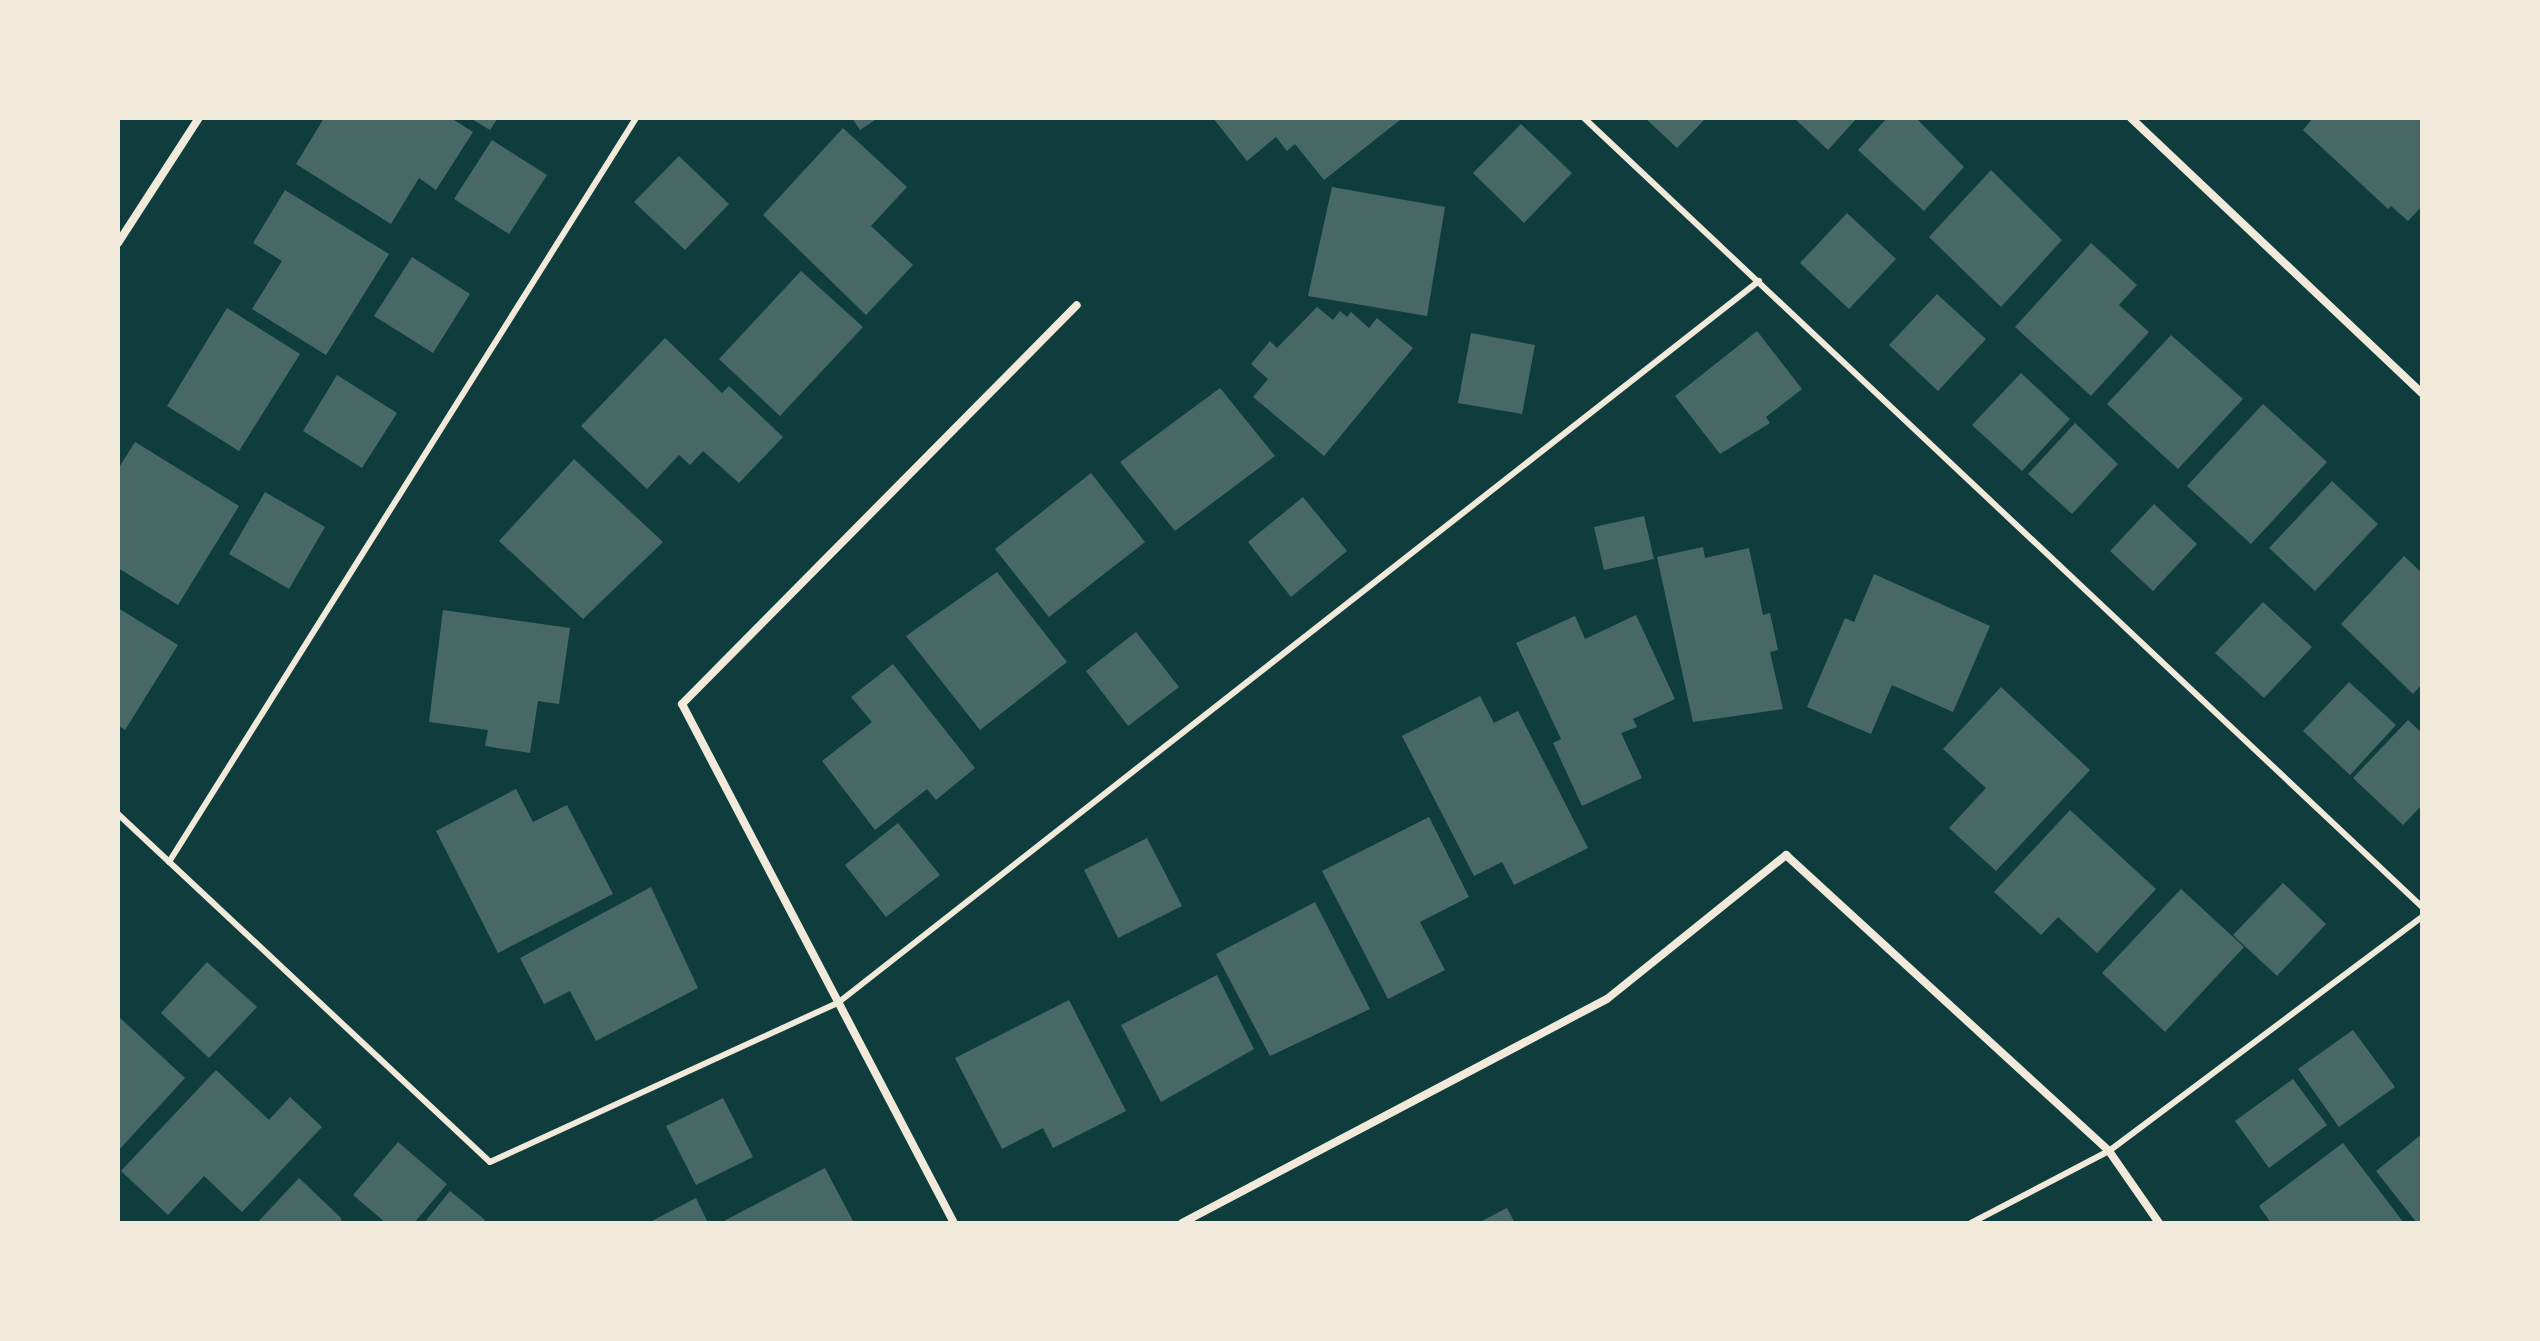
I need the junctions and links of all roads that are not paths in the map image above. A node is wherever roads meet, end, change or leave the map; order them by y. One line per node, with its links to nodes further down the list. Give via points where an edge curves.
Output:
1 (199, 118): 6 (street)
2 (636, 118): 12 (lane)
3 (1584, 118): 8 (lane)
4 (2131, 118): 10 (street)
5 (118, 220): 6 (street)
6 (129, 227): 7 (street)
7 (118, 243)
8 (1759, 281): 13 (lane); 15 (lane)
9 (1077, 305): 15 (street, via 682,704)
10 (2422, 393)
11 (118, 814): 12 (lane)
12 (169, 862): 15 (lane, via 490,1162)
13 (2422, 907)
14 (2422, 917): 16 (lane)
15 (839, 1002): 17 (street)
16 (2109, 1151): 18 (street, via 1786,855 1607,999); 19 (lane); 20 (street)
17 (954, 1223)
18 (1182, 1223)
19 (1971, 1223)
20 (2159, 1223)

